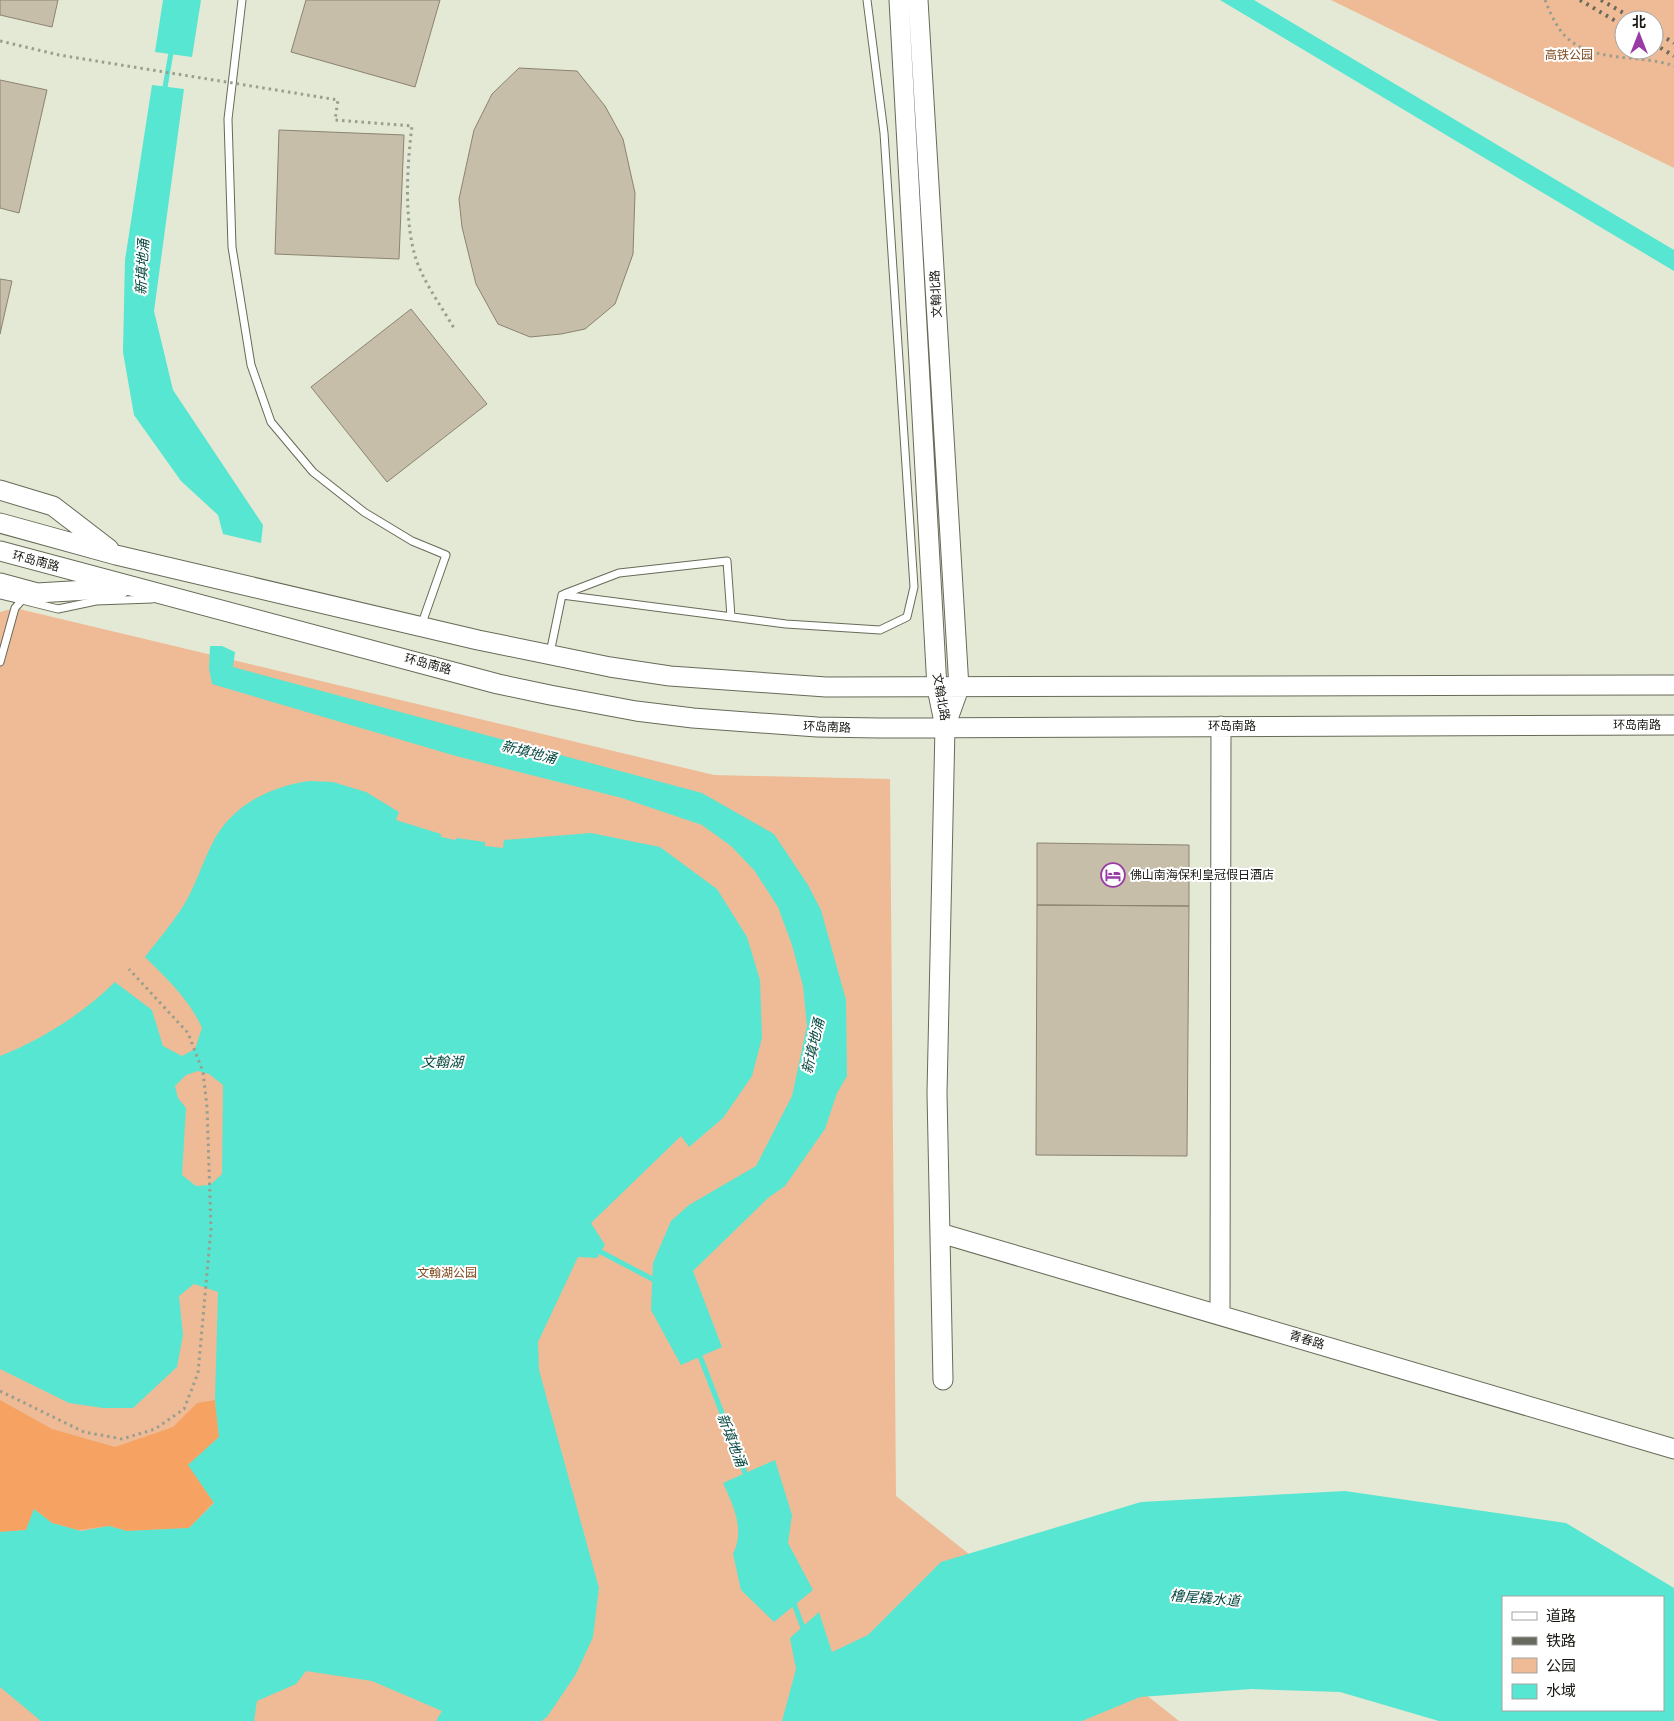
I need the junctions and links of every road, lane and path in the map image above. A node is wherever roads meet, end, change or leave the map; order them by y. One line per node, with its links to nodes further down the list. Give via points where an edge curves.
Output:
1 (242, 0): 20 (lane, via 228,119 232,247 251,365 271,422 313,472 364,512 412,541 446,556)
2 (867, 0): 19 (lane, via 884,133 914,587 907,616 880,630)
3 (899, 0): 24 (main road, 文翰北路)
4 (918, 0): 25 (main road, 文翰北路)
5 (1544, 0): 7 (path, via 1562,32 1575,43 1598,53)
6 (0, 41): 8 (path, bridge, via 59,55 338,100 335,120 412,126 407,200 415,256)
7 (1674, 66)
8 (455, 330)
9 (0, 490): 12 (main road, via 53,506)
10 (0, 522): 12 (main road)
11 (0, 551): 14 (main road, 环岛南路)
12 (116, 555): 20 (main road)
13 (0, 583): 14 (main road, via 37,593)
14 (137, 587): 17 (main road, 环岛南路)
15 (0, 595): 18 (lane)
16 (562, 595): 19 (lane); 19 (lane, via 619,572 727,561); 21 (lane)
17 (182, 598): 18 (lane, via 96,601 58,609); 28 (main road, 环岛南路, via 498,684 636,711 817,727)
18 (22, 600): 22 (lane, via 15,608)
19 (732, 617)
20 (421, 626): 21 (main road)
21 (549, 656): 24 (main road, via 670,676 730,682)
22 (0, 662)
23 (1674, 685): 25 (main road)
24 (937, 688): 25 (main road); 28 (main road, 文翰北路)
25 (959, 688): 28 (main road, 文翰北路)
26 (1674, 725): 27 (main road, 环岛南路)
27 (1221, 726): 28 (main road, 环岛南路); 31 (main road)
28 (945, 727): 30 (main road, via 937,1093)
29 (129, 969): 33 (path, via 188,1032 203,1072 210,1229 198,1374 184,1409 154,1429 122,1439 84,1432)
30 (940, 1233): 31 (main road, 青春路); 32 (main road)
31 (1220, 1314): 34 (main road, 青春路)
32 (943, 1380)
33 (0, 1391)
34 (1674, 1449)

